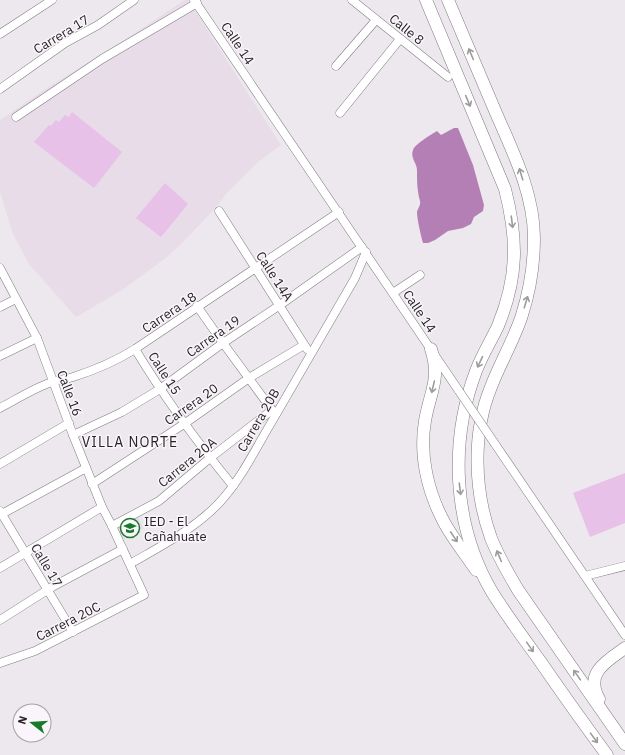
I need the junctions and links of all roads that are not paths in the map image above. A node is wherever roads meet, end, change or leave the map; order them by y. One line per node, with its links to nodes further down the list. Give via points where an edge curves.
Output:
1 (52, 0): 8 (street)
2 (134, 0): 12 (street, Carrera 17)
3 (352, 0): 7 (street, Calle 8)
4 (426, 0): 57 (highway, one-way to 57, via 505,189 511,214 514,238 511,287 468,397 459,454 459,482 469,539 479,566)
5 (448, 0): 63 (highway, one-way to 5, via 506,571 490,537 482,508 478,478 482,418 490,389 529,294 534,236 529,201 519,167)
6 (196, 2): 14 (street, via 102,59); 16 (street, Calle 14)
7 (376, 20): 9 (street, Calle 8); 10 (street)
8 (0, 34)
9 (400, 39): 11 (street, Calle 8); 13 (street)
10 (336, 66)
11 (448, 77)
12 (0, 88)
13 (340, 113)
14 (16, 117)
15 (219, 211): 19 (street, Calle 14A)
16 (339, 212): 17 (street, Calle 14); 19 (street, Carrera 18)
17 (364, 249): 21 (street, Calle 14); 23 (street, Carrera 19); 31 (street, Carrera 20B, via 355,278)
18 (0, 268): 22 (street, Calle 16)
19 (256, 268): 23 (street, Calle 14A); 24 (street, Carrera 18)
20 (420, 275): 21 (street)
21 (393, 293): 30 (street, Calle 14)
22 (16, 299): 25 (street); 26 (street, Calle 16)
23 (280, 305): 27 (street, Carrera 19); 28 (street, Calle 14A)
24 (197, 306): 27 (street); 29 (street, Carrera 18)
25 (0, 307)
26 (37, 338): 32 (street); 34 (street, Calle 16)
27 (222, 343): 33 (street); 35 (street, Carrera 19)
28 (304, 344): 31 (street, Calle 14A); 33 (street, Carrera 20)
29 (135, 349): 34 (street, Carrera 18, via 97,368); 35 (street, Calle 15)
30 (431, 349): 54 (street, Calle 14, bridge); 57 (highway, one-way to 57, via 436,376 423,437 427,478 445,525)
31 (310, 355): 37 (street, Carrera 20B)
32 (0, 356)
33 (249, 378): 37 (street); 39 (street, Carrera 20)
34 (53, 382): 36 (street, Carrera 18); 38 (street, Calle 16)
35 (160, 388): 39 (street, Calle 15); 40 (street, Carrera 19, via 122,412)
36 (0, 408)
37 (274, 412): 41 (street, Carrera 20A); 45 (street, Carrera 20B)
38 (69, 423): 40 (street, Calle 16); 42 (street)
39 (184, 424): 41 (street, Calle 15); 44 (street, Carrera 20)
40 (73, 435): 43 (street, Calle 16)
41 (210, 458): 45 (street, Calle 15); 48 (street, Carrera 20A, via 159,501)
42 (0, 464)
43 (86, 468): 44 (street, Calle 16); 47 (street)
44 (92, 484): 46 (street, Calle 16)
45 (233, 486): 51 (street, Carrera 20B, via 219,503 196,523)
46 (102, 508): 48 (street, Calle 16); 50 (street)
47 (1, 513): 50 (street, Calle 17)
48 (112, 526): 49 (street, Calle 16)
49 (123, 549): 51 (street, Calle 16); 55 (street)
50 (26, 554): 53 (street); 55 (street, Calle 17)
51 (130, 564): 56 (street, Calle 16)
52 (625, 566): 54 (street)
53 (0, 568)
54 (585, 576): 60 (street, Calle 14)
55 (48, 590): 58 (street); 59 (street, Calle 17)
56 (144, 594): 59 (street, Carrera 20C)
57 (507, 616): 65 (highway, one-way to 65)
58 (0, 620)
59 (73, 632): 62 (street, Carrera 20C, via 35,651)
60 (625, 635)
61 (625, 648): 63 (highway, via 598,669 594,683 595,692)
62 (0, 663)
63 (615, 730): 64 (highway)
64 (625, 744)
65 (607, 755)

